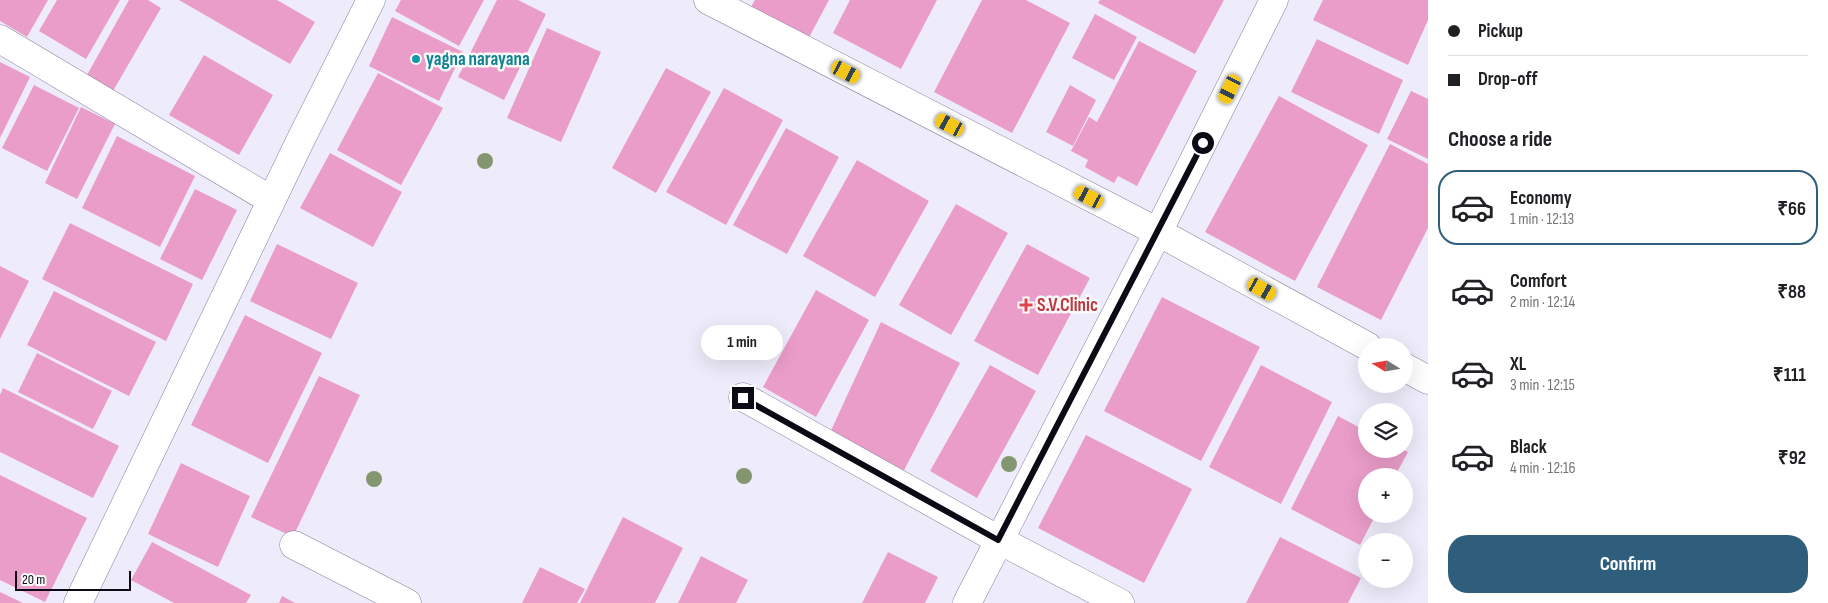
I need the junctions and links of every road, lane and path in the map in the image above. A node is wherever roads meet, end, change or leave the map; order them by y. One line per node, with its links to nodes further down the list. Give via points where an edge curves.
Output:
1 (371, 0): 5 (street)
2 (708, 0): 6 (street)
3 (1274, 0): 6 (street)
4 (0, 39): 5 (street)
5 (271, 200): 14 (street)
6 (1158, 232): 7 (street); 11 (street)
7 (1358, 341)
8 (1413, 371): 9 (street)
9 (1428, 380)
10 (743, 398): 11 (street)
11 (998, 540): 15 (street); 16 (street)
12 (294, 545): 13 (street)
13 (399, 601)
14 (78, 603)
15 (967, 603)
16 (1120, 603)

